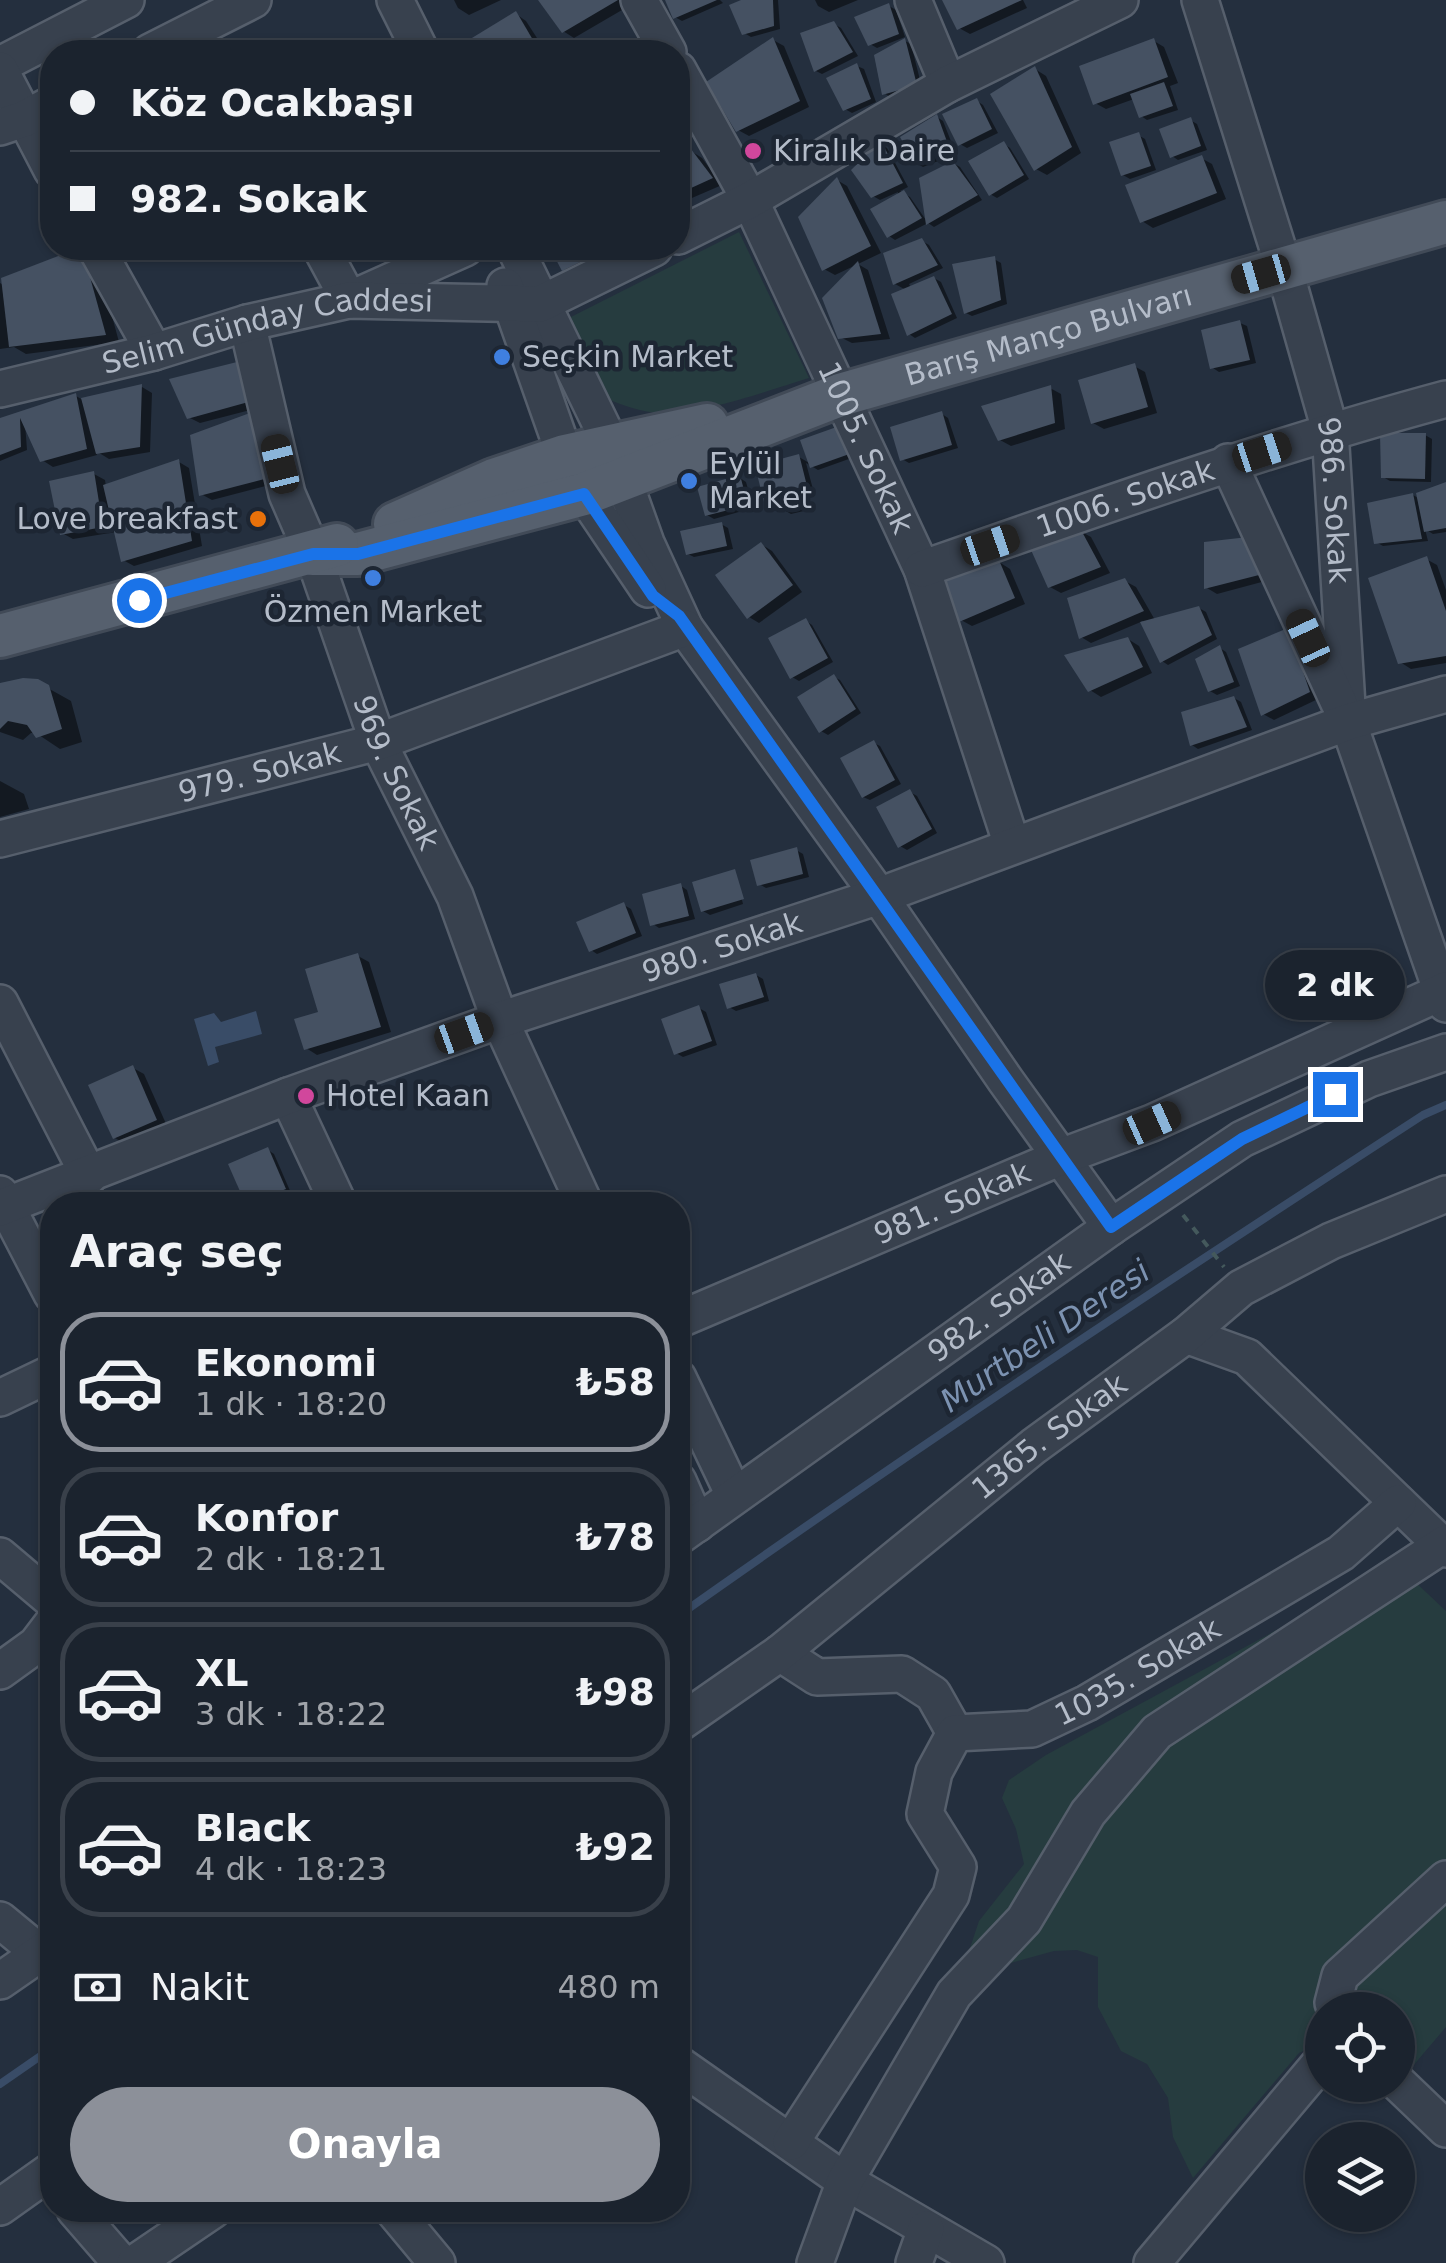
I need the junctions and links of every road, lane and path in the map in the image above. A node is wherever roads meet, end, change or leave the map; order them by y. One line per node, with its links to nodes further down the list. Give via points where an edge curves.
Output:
1 (126, 0): 9 (street)
2 (253, 0): 8 (street)
3 (395, 0): 10 (street)
4 (639, 0): 11 (street)
5 (913, 0): 14 (street)
6 (1120, 0): 14 (street)
7 (1200, 0): 27 (street, 986. Sokak)
8 (213, 38)
9 (52, 40)
10 (415, 40)
11 (661, 40)
12 (40, 46): 13 (street)
13 (0, 68): 16 (street)
14 (948, 84): 18 (street)
15 (690, 92): 18 (street, 1005. Sokak)
16 (26, 117): 17 (street)
17 (40, 146)
18 (750, 200): 20 (street); 33 (street, 1005. Sokak)
19 (1446, 222): 27 (main road, Barış Manço Bulvarı)
20 (690, 230)
21 (103, 260): 31 (street)
22 (328, 260): 28 (street)
23 (438, 260): 28 (street)
24 (499, 260): 29 (street)
25 (517, 260): 29 (street)
26 (627, 260): 29 (street)
27 (1284, 268): 33 (main road, Barış Manço Bulvarı); 35 (street, 986. Sokak)
28 (348, 300): 29 (street, Selim Günday Caddesi); 30 (street, Selim Günday Caddesi)
29 (526, 304): 37 (street)
30 (247, 323): 31 (street, Selim Günday Caddesi); 38 (street, 969. Sokak, via 288,494)
31 (154, 352): 32 (street, Selim Günday Caddesi)
32 (0, 389)
33 (834, 397): 37 (main road, Barış Manço Bulvarı); 39 (street, 1005. Sokak)
34 (1446, 399): 35 (street, 1006. Sokak)
35 (1330, 430): 36 (street, 1006. Sokak); 43 (street, 986. Sokak)
36 (1228, 462): 39 (street, 1006. Sokak); 43 (street)
37 (596, 469): 38 (main road, Barış Manço Bulvarı, via 494,480); 40 (street, via 653,596)
38 (313, 554): 41 (main road, Barış Manço Bulvarı); 44 (street, 969. Sokak)
39 (922, 569): 46 (street, 1005. Sokak)
40 (682, 622): 44 (street, 979. Sokak); 47 (street)
41 (0, 636)
42 (1446, 694): 43 (street, 980. Sokak)
43 (1348, 722): 46 (street, 980. Sokak); 48 (street, 986. Sokak)
44 (378, 742): 45 (street, 979. Sokak); 50 (street, 969. Sokak, via 454,896)
45 (0, 839)
46 (1012, 845): 47 (street, 980. Sokak)
47 (879, 896): 50 (street, 980. Sokak); 53 (street)
48 (1444, 996): 53 (street, 981. Sokak)
49 (0, 1003): 54 (street)
50 (500, 1020): 52 (street, 980. Sokak); 56 (street, 969. Sokak)
51 (1446, 1052): 57 (street, 982. Sokak, via 1301,1109)
52 (288, 1096): 54 (street, 980. Sokak); 55 (street)
53 (1061, 1158): 60 (street); 63 (street, 981. Sokak)
54 (89, 1176): 59 (street, 980. Sokak)
55 (333, 1192)
56 (579, 1192)
57 (1164, 1192): 60 (street, 982. Sokak); 62 (path)
58 (1446, 1194): 62 (street, 1365. Sokak, via 1331,1241)
59 (2, 1203): 61 (street)
60 (1111, 1227): 68 (street, 982. Sokak)
61 (40, 1272)
62 (1241, 1288): 64 (street, 1365. Sokak)
63 (690, 1315)
64 (1186, 1335): 69 (street, via 1247,1357); 75 (street, 1365. Sokak, via 1034,1446)
65 (40, 1379): 66 (street)
66 (0, 1398)
67 (690, 1403): 68 (street)
68 (734, 1495): 70 (street, 982. Sokak)
69 (1398, 1503): 71 (street); 78 (street, 1035. Sokak, via 1341,1552 1088,1704 1032,1730)
70 (690, 1529)
71 (1445, 1546): 90 (street, via 1157,1732 1088,1813 1024,1920 954,1994)
72 (0, 1556): 73 (street)
73 (40, 1590)
74 (40, 1640): 76 (street)
75 (780, 1653): 77 (street, 1365. Sokak); 78 (street, via 817,1677 902,1674 933,1694)
76 (0, 1670)
77 (690, 1716)
78 (955, 1733): 89 (street, via 934,1772 925,1814 958,1868 951,1895)
79 (1446, 1880): 84 (street, via 1340,1976)
80 (0, 1920): 81 (street)
81 (40, 1945)
82 (40, 1953): 83 (street)
83 (0, 1981)
84 (1336, 1992)
85 (690, 2072): 89 (street)
86 (1305, 2081): 103 (street)
87 (1415, 2099): 88 (street)
88 (1446, 2128)
89 (791, 2142): 90 (street)
90 (845, 2181): 96 (street); 100 (street)
91 (40, 2182): 92 (street)
92 (0, 2207)
93 (85, 2222): 97 (street)
94 (195, 2222): 98 (street)
95 (403, 2222): 99 (street)
96 (926, 2229): 101 (street); 102 (street)
97 (121, 2263)
98 (135, 2263)
99 (437, 2263)
100 (816, 2263)
101 (914, 2263)
102 (986, 2263)
103 (1152, 2263)

